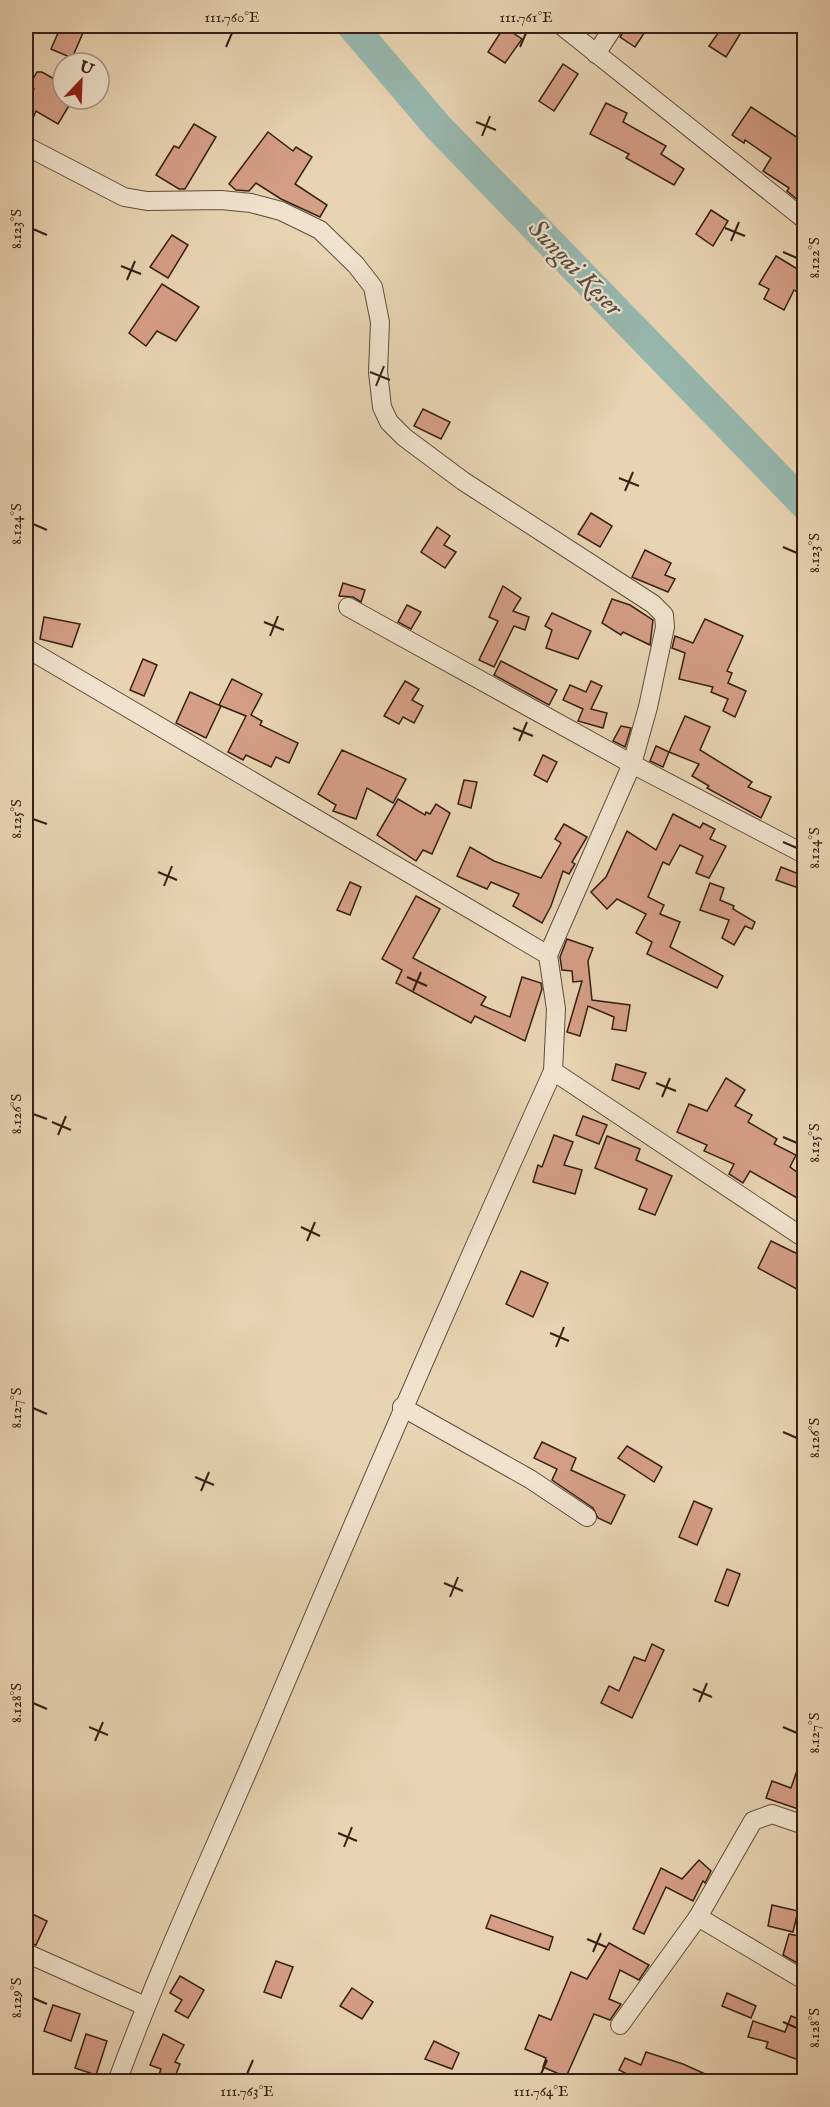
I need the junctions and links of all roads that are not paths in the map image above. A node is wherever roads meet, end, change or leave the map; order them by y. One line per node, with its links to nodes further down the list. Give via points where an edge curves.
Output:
1 (562, 26): 3 (street)
2 (614, 26): 3 (street)
3 (596, 54): 5 (street)
4 (26, 146): 8 (street, via 124,197 147,201 221,200 282,211 320,230 356,265 373,287 380,322 378,372 382,407 389,422 463,481 653,604 664,615 665,627 648,707)
5 (804, 219)
6 (348, 607): 8 (street)
7 (26, 648): 10 (street)
8 (632, 764): 9 (street); 10 (street)
9 (804, 854)
10 (548, 955): 11 (street, via 556,1009)
11 (553, 1071): 12 (street); 13 (street)
12 (804, 1238)
13 (402, 1407): 14 (street, via 502,1462); 19 (street)
14 (587, 1517)
15 (804, 1825): 16 (street, via 772,1814 753,1821)
16 (698, 1917): 18 (street); 20 (street)
17 (26, 1953): 19 (street)
18 (804, 1980)
19 (145, 2007): 21 (street)
20 (620, 2025)
21 (117, 2082)

